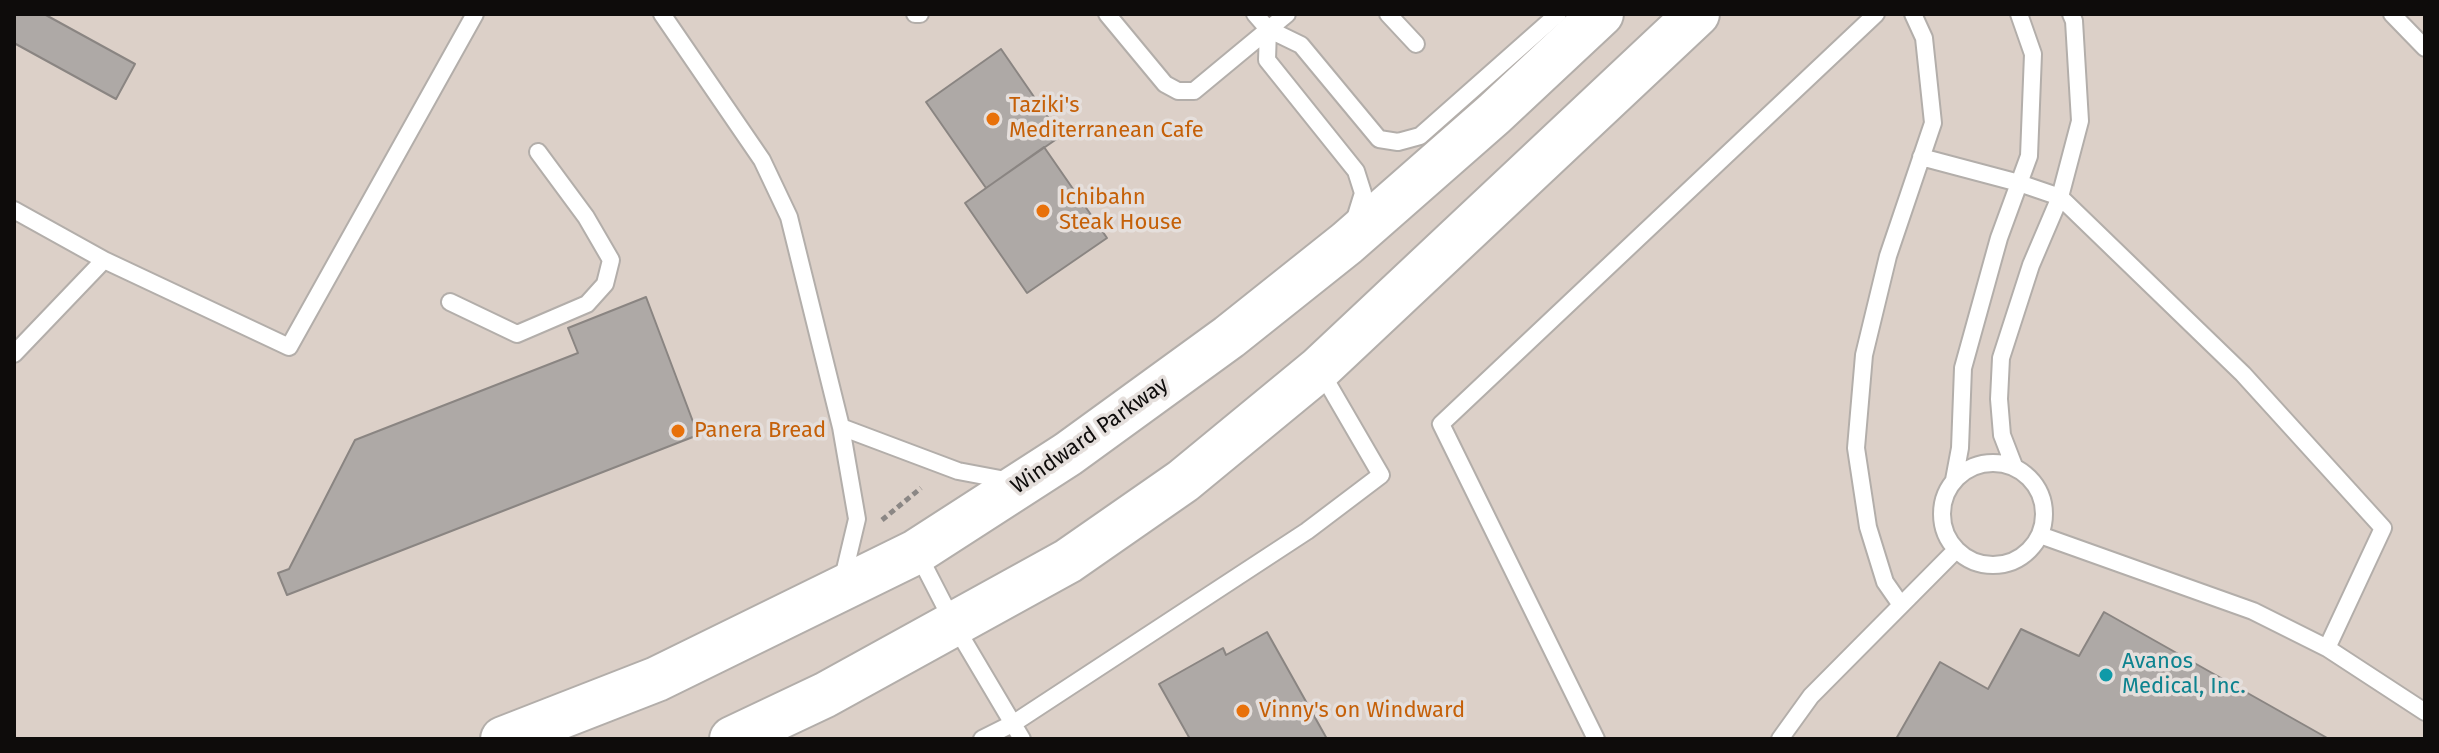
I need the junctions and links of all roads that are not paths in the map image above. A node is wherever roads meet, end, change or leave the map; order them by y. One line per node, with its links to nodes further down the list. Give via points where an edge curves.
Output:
1 (475, 14): 24 (lane, via 289,347)
2 (662, 14): 28 (lane, via 762,160 789,217)
3 (1107, 14): 15 (lane, via 1165,84 1178,91 1194,91)
4 (1255, 14): 15 (lane)
5 (1287, 14): 15 (lane)
6 (1388, 14): 16 (lane)
7 (1558, 14): 15 (lane, via 1420,136 1398,142 1379,139 1301,45)
8 (1601, 14): 23 (main road, Windward Parkway)
9 (1697, 14): 27 (main road)
10 (1876, 14): 45 (lane, via 1441,424)
11 (1913, 14): 19 (lane, via 1924,38 1933,123)
12 (2019, 14): 20 (lane, via 2033,54 2029,156)
13 (2071, 14): 21 (lane, via 2080,121)
14 (2392, 14): 17 (lane)
15 (1268, 29): 23 (lane, via 1267,60 1356,171 1363,193)
16 (1416, 44)
17 (2425, 48)
18 (538, 152): 25 (lane, via 611,260 605,284 587,304 517,334)
19 (1921, 157): 20 (lane); 36 (lane, via 1888,256 1864,355 1856,448 1868,527 1885,582)
20 (2019, 183): 21 (lane); 30 (lane, via 1963,368)
21 (2060, 197): 29 (lane, via 2001,358 2002,435); 38 (lane, via 2243,374 2383,528)
22 (14, 210): 24 (lane)
23 (1347, 243): 31 (main road, Windward Parkway, via 1218,346)
24 (104, 260): 26 (lane)
25 (450, 302)
26 (14, 354)
27 (1319, 369): 37 (main road, via 1183,481 1068,561); 40 (lane, via 1381,475 1307,531)
28 (841, 427): 31 (lane, via 958,471); 35 (lane, via 857,519)
29 (2014, 466): 30 (lane, via 1971,466); 32 (lane, via 2031,478 2041,495 2045,515)
30 (1954, 480): 33 (lane, via 1942,503 1943,528)
31 (1023, 484): 34 (main road, Windward Parkway)
32 (2040, 535): 33 (lane, via 2025,555 2002,565 1977,563); 38 (lane, via 2253,611)
33 (1956, 550): 36 (lane)
34 (916, 552): 35 (main road, Windward Parkway); 37 (lane)
35 (840, 590): 41 (main road, Windward Parkway, via 657,679)
36 (1901, 605): 46 (lane, via 1811,696)
37 (955, 626): 40 (lane); 42 (main road)
38 (2327, 648): 39 (lane)
39 (2425, 712)
40 (1014, 723): 43 (lane); 44 (lane)
41 (503, 739)
42 (732, 739)
43 (982, 739)
44 (1022, 739)
45 (1596, 739)
46 (1780, 739)

